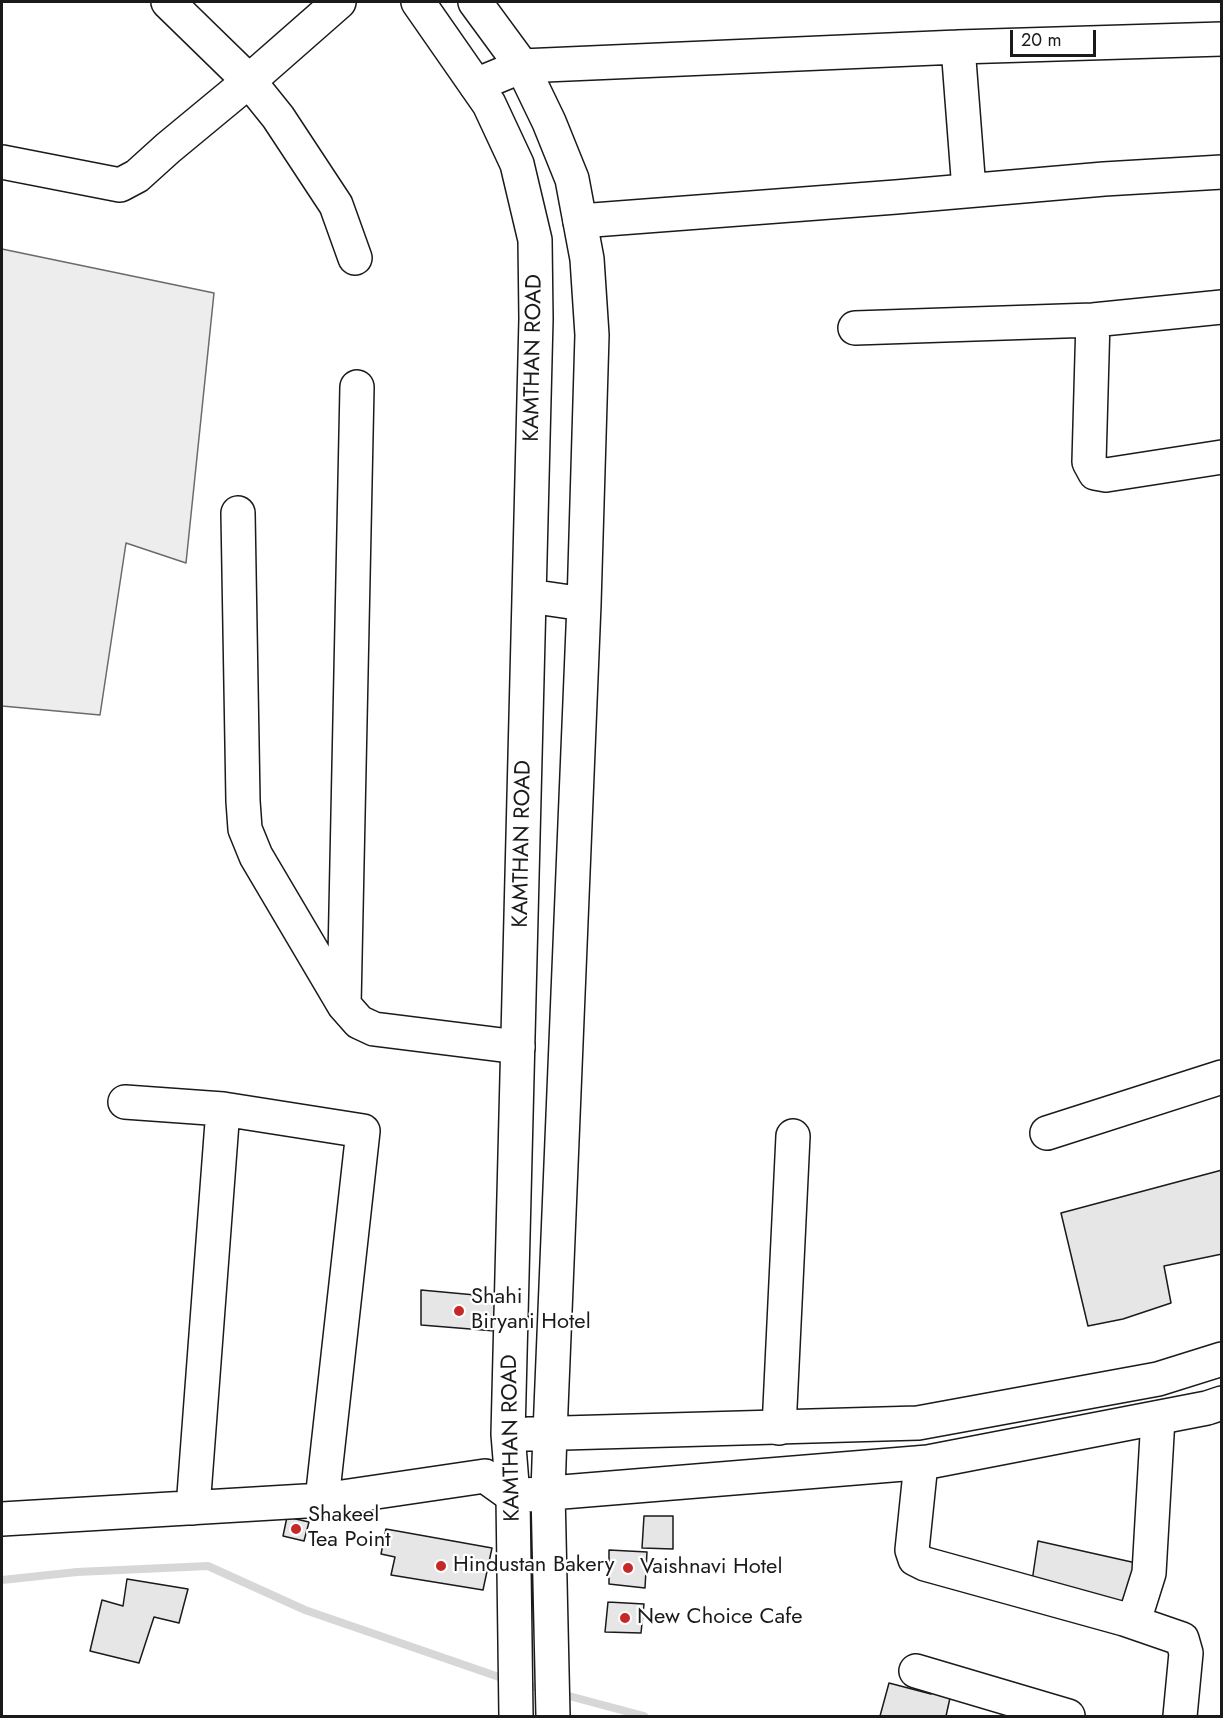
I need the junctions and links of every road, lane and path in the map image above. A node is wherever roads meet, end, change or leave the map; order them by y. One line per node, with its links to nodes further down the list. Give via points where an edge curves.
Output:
1 (168, 2): 8 (street)
2 (339, 2): 8 (street)
3 (418, 2): 9 (street, KAMTHAN ROAD)
4 (475, 2): 7 (street, KAMTHAN ROAD)
5 (1221, 39): 6 (street)
6 (958, 47): 7 (street); 12 (street)
7 (522, 66): 9 (street); 13 (street, KAMTHAN ROAD, via 572,179)
8 (249, 81): 10 (street, via 137,176 120,185); 14 (street, via 278,117 336,205)
9 (476, 85): 21 (street, KAMTHAN ROAD, via 517,164 535,240)
10 (2, 162)
11 (1221, 172): 12 (street)
12 (969, 190): 13 (street)
13 (580, 221): 22 (street, KAMTHAN ROAD, via 592,334)
14 (355, 258)
15 (1221, 307): 16 (street)
16 (1093, 320): 17 (street); 19 (street, via 1089,462 1095,473 1106,476)
17 (855, 328)
18 (357, 387): 23 (street)
19 (1221, 458)
20 (238, 513): 23 (street, via 245,829 255,856)
21 (529, 596): 22 (street); 24 (street, KAMTHAN ROAD)
22 (584, 604): 34 (street, KAMTHAN ROAD)
23 (344, 1005): 24 (street, via 359,1022 374,1029)
24 (518, 1047): 35 (street, KAMTHAN ROAD)
25 (1221, 1077): 28 (street)
26 (125, 1102): 27 (street)
27 (223, 1109): 40 (street, via 363,1131); 41 (street)
28 (1047, 1133)
29 (793, 1136): 33 (street)
30 (1221, 1359): 33 (street, via 1158,1379 948,1419)
31 (1221, 1403): 32 (street)
32 (1158, 1418): 36 (street); 43 (street, via 1149,1573 1138,1608 1132,1617)
33 (779, 1428): 34 (street)
34 (550, 1433): 35 (street); 38 (street, KAMTHAN ROAD)
35 (508, 1434): 37 (street); 39 (street, KAMTHAN ROAD)
36 (921, 1463): 38 (street); 43 (street, via 912,1550 915,1559)
37 (485, 1476): 39 (street); 40 (street)
38 (548, 1492): 39 (street); 46 (street, KAMTHAN ROAD)
39 (513, 1496): 45 (street, KAMTHAN ROAD)
40 (322, 1500): 41 (street)
41 (193, 1508): 42 (street)
42 (2, 1519)
43 (1124, 1619): 48 (street, via 1182,1640 1186,1653)
44 (916, 1671): 47 (street)
45 (516, 1716)
46 (553, 1716)
47 (1068, 1716)
48 (1180, 1716)

